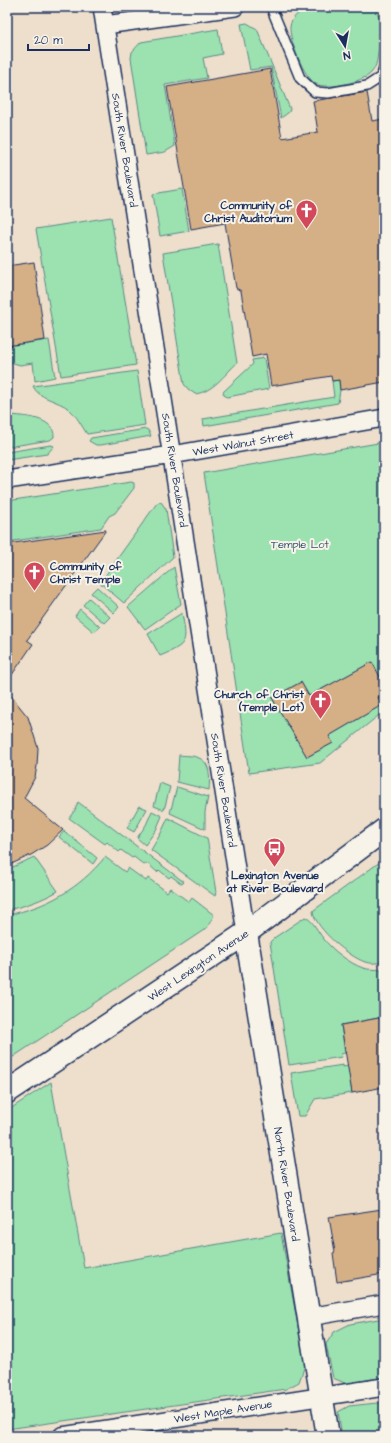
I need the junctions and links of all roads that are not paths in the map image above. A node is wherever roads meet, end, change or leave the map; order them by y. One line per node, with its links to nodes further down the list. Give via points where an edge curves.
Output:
1 (102, 7): 4 (street, South River Boulevard)
2 (235, 7): 4 (street)
3 (271, 7): 5 (lane, via 300,78 315,92 328,94 367,86 381,77)
4 (105, 25): 7 (street, South River Boulevard)
5 (384, 69)
6 (384, 418): 7 (street, West Walnut Street)
7 (172, 455): 8 (street, West Walnut Street); 10 (street, South River Boulevard)
8 (7, 480)
9 (384, 830): 10 (main road, West Lexington Avenue)
10 (246, 933): 11 (main road, West Lexington Avenue); 13 (main road, North River Boulevard)
11 (7, 1092)
12 (384, 1304): 13 (street)
13 (309, 1317): 15 (main road, North River Boulevard)
14 (384, 1387): 15 (street, West Maple Avenue)
15 (321, 1396): 16 (street, West Maple Avenue); 17 (main road, North River Boulevard)
16 (62, 1436)
17 (328, 1436)

